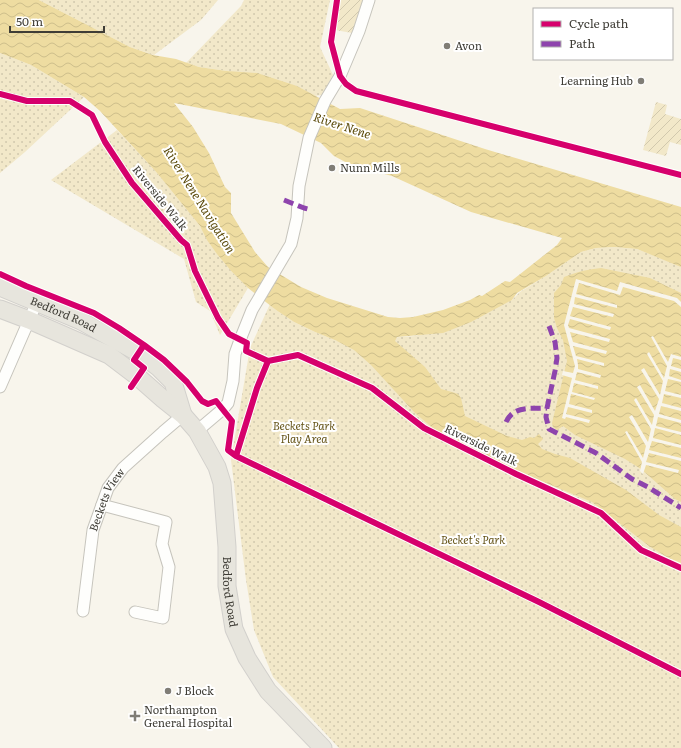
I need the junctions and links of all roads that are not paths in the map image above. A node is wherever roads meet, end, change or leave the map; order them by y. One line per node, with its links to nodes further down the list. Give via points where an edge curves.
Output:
1 (369, 0): 8 (street, via 340,76 325,101 309,138 291,244 252,310 240,340 235,354 228,403)
2 (0, 287): 3 (main road, Bedford Road)
3 (38, 302): 5 (street); 7 (main road, Bedford Road, via 82,321 139,353 159,368 173,382)
4 (0, 309): 5 (main road, Bedford Road)
5 (29, 320): 6 (street); 7 (main road, Bedford Road, via 109,355)
6 (0, 387)
7 (183, 415): 8 (main road, Bedford Road); 9 (street, Beckets View, via 123,468 108,488)
8 (197, 431): 12 (main road, Bedford Road, via 217,467 222,483 227,586 234,629 247,658 268,690)
9 (102, 505): 10 (street, Beckets View, via 93,530); 11 (street, via 166,522 162,544 169,567 163,618)
10 (83, 611)
11 (135, 612)
12 (323, 748)

